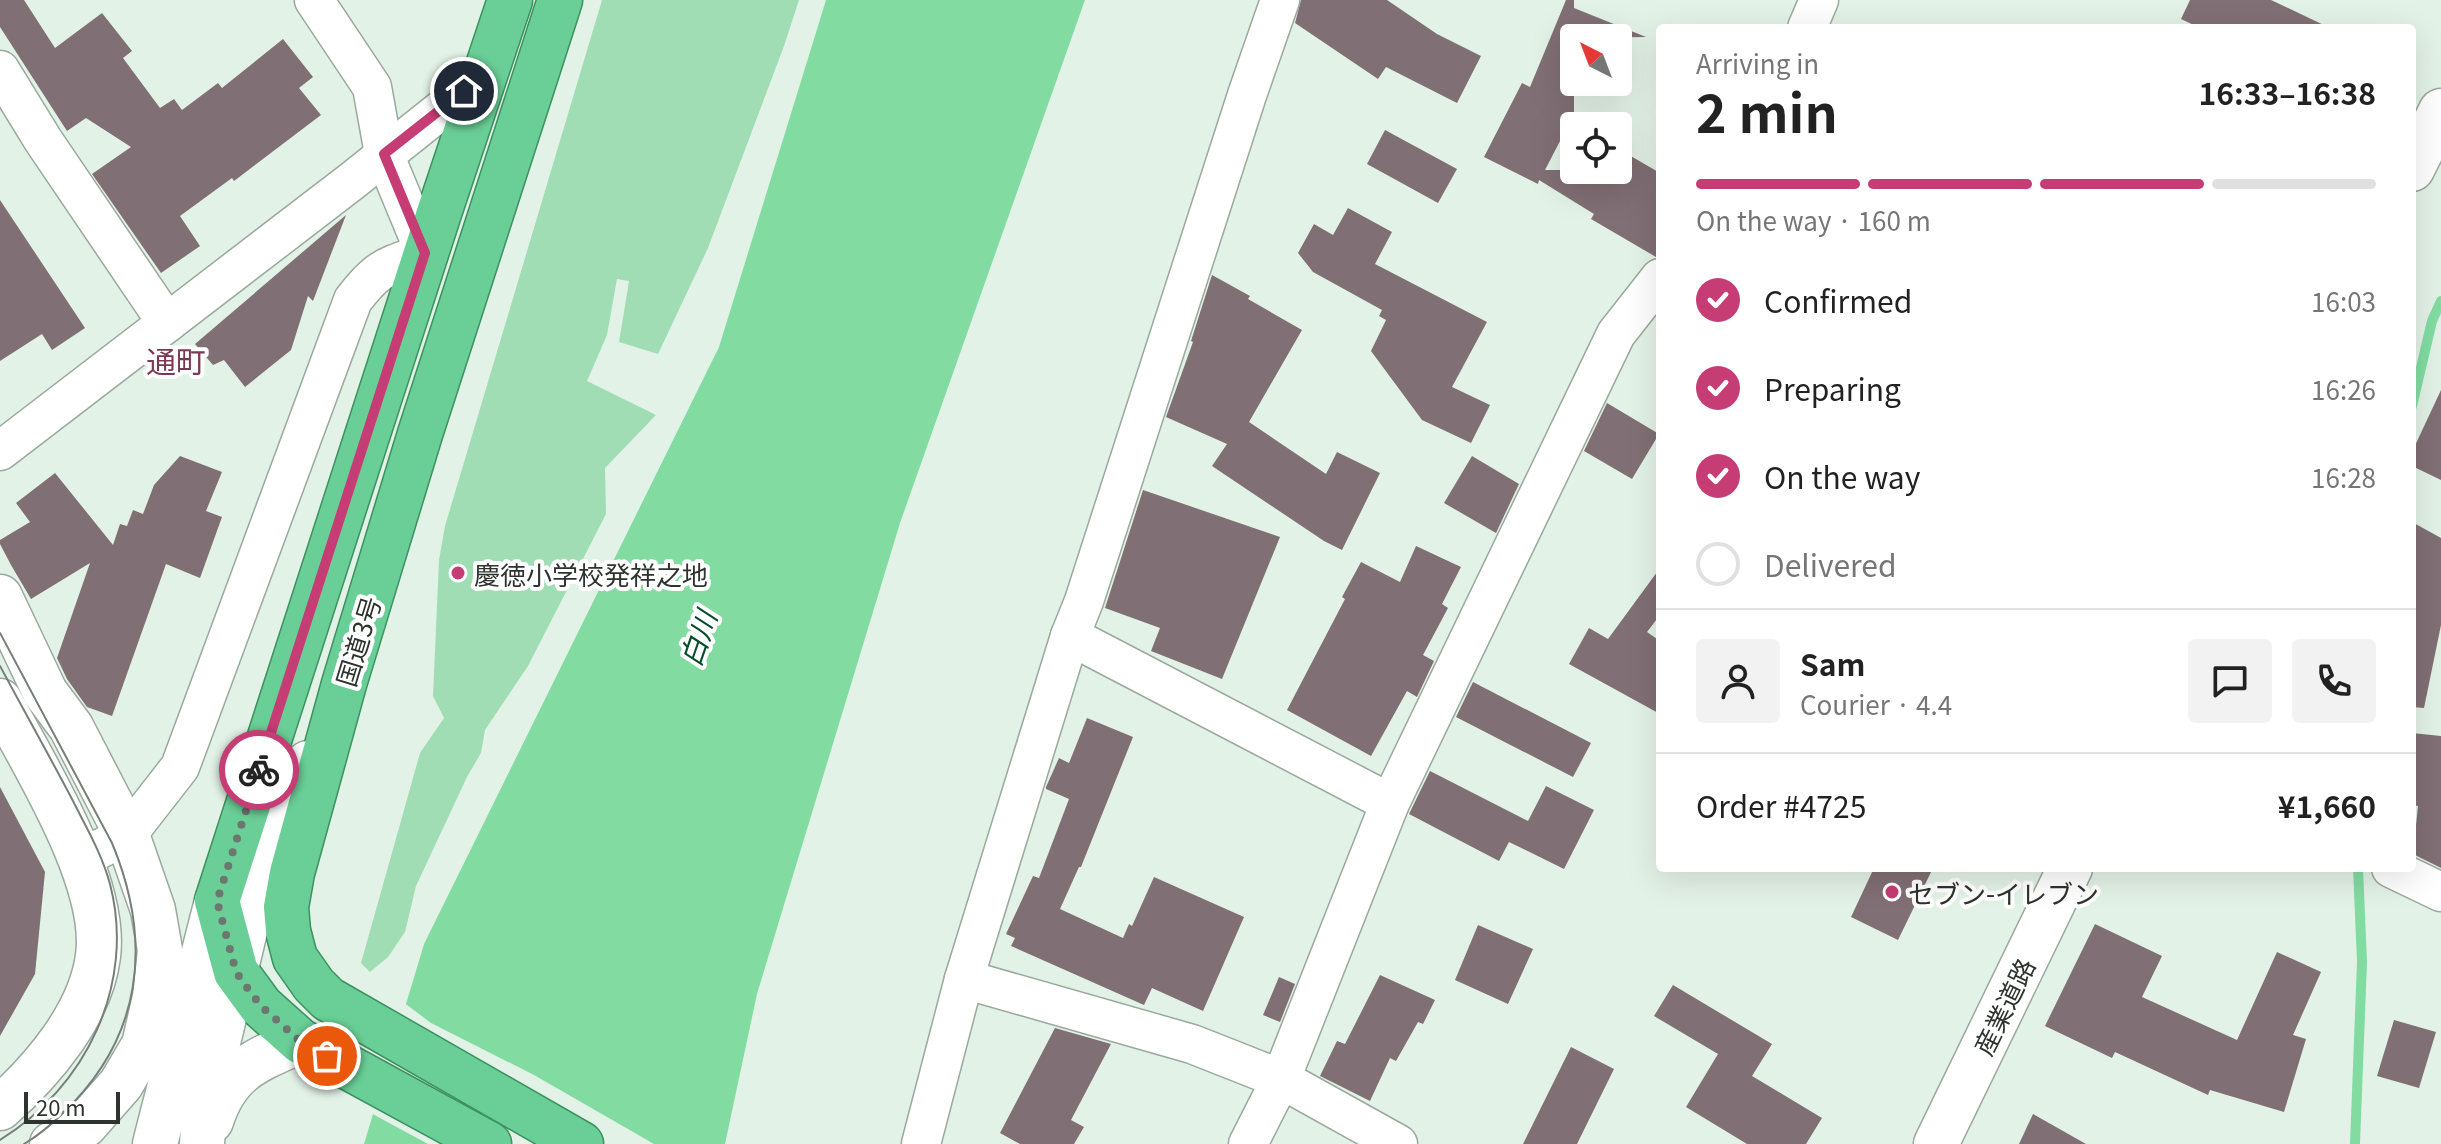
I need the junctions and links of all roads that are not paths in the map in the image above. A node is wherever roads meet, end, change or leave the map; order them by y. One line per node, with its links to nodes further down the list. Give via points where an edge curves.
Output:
1 (314, 0): 10 (street, via 372,87)
2 (510, 0): 8 (highway, 国道3号)
3 (560, 0): 18 (highway, 国道3号)
4 (1280, 0): 17 (street)
5 (1819, 0): 6 (street)
6 (1809, 24)
7 (0, 70): 14 (street)
8 (485, 75): 10 (street); 12 (highway, 国道3号)
9 (2441, 111): 11 (street)
10 (384, 154): 12 (street); 14 (street)
11 (2416, 161)
12 (425, 253): 21 (street, via 383,268 353,300 180,767); 26 (highway, 国道3号)
13 (1656, 284): 20 (street, via 1616,334)
14 (167, 323): 15 (street)
15 (0, 451)
16 (0, 597): 21 (street, via 45,692 71,727)
17 (1070, 636): 20 (street); 27 (street)
18 (344, 684): 28 (street, via 274,841 250,910); 29 (highway, 国道3号, via 286,907 295,958)
19 (0, 701): 22 (street)
20 (1390, 803): 32 (street)
21 (127, 835): 22 (street); 34 (street, via 153,910 160,950 155,997 144,1045 121,1084)
22 (82, 858): 33 (street, via 97,917 99,955 89,992 67,1033)
23 (2068, 872): 42 (street, 産業道路)
24 (2399, 872): 25 (street)
25 (2441, 892)
26 (217, 901): 28 (highway); 35 (street)
27 (964, 979): 32 (street, via 1192,1044); 39 (street)
28 (248, 989): 29 (street, via 288,997); 30 (street, via 237,1023); 31 (highway)
29 (317, 994): 38 (highway, 国道3号)
30 (219, 1039): 35 (street, via 189,1074); 36 (street, via 205,1096)
31 (300, 1041): 36 (street, via 237,1076 218,1097); 37 (highway)
32 (1281, 1079): 40 (street); 41 (street)
33 (12, 1098): 34 (street)
34 (72, 1138)
35 (156, 1142)
36 (203, 1144)
37 (489, 1144)
38 (581, 1144)
39 (921, 1144)
40 (1248, 1144)
41 (1398, 1144)
42 (1936, 1144)

